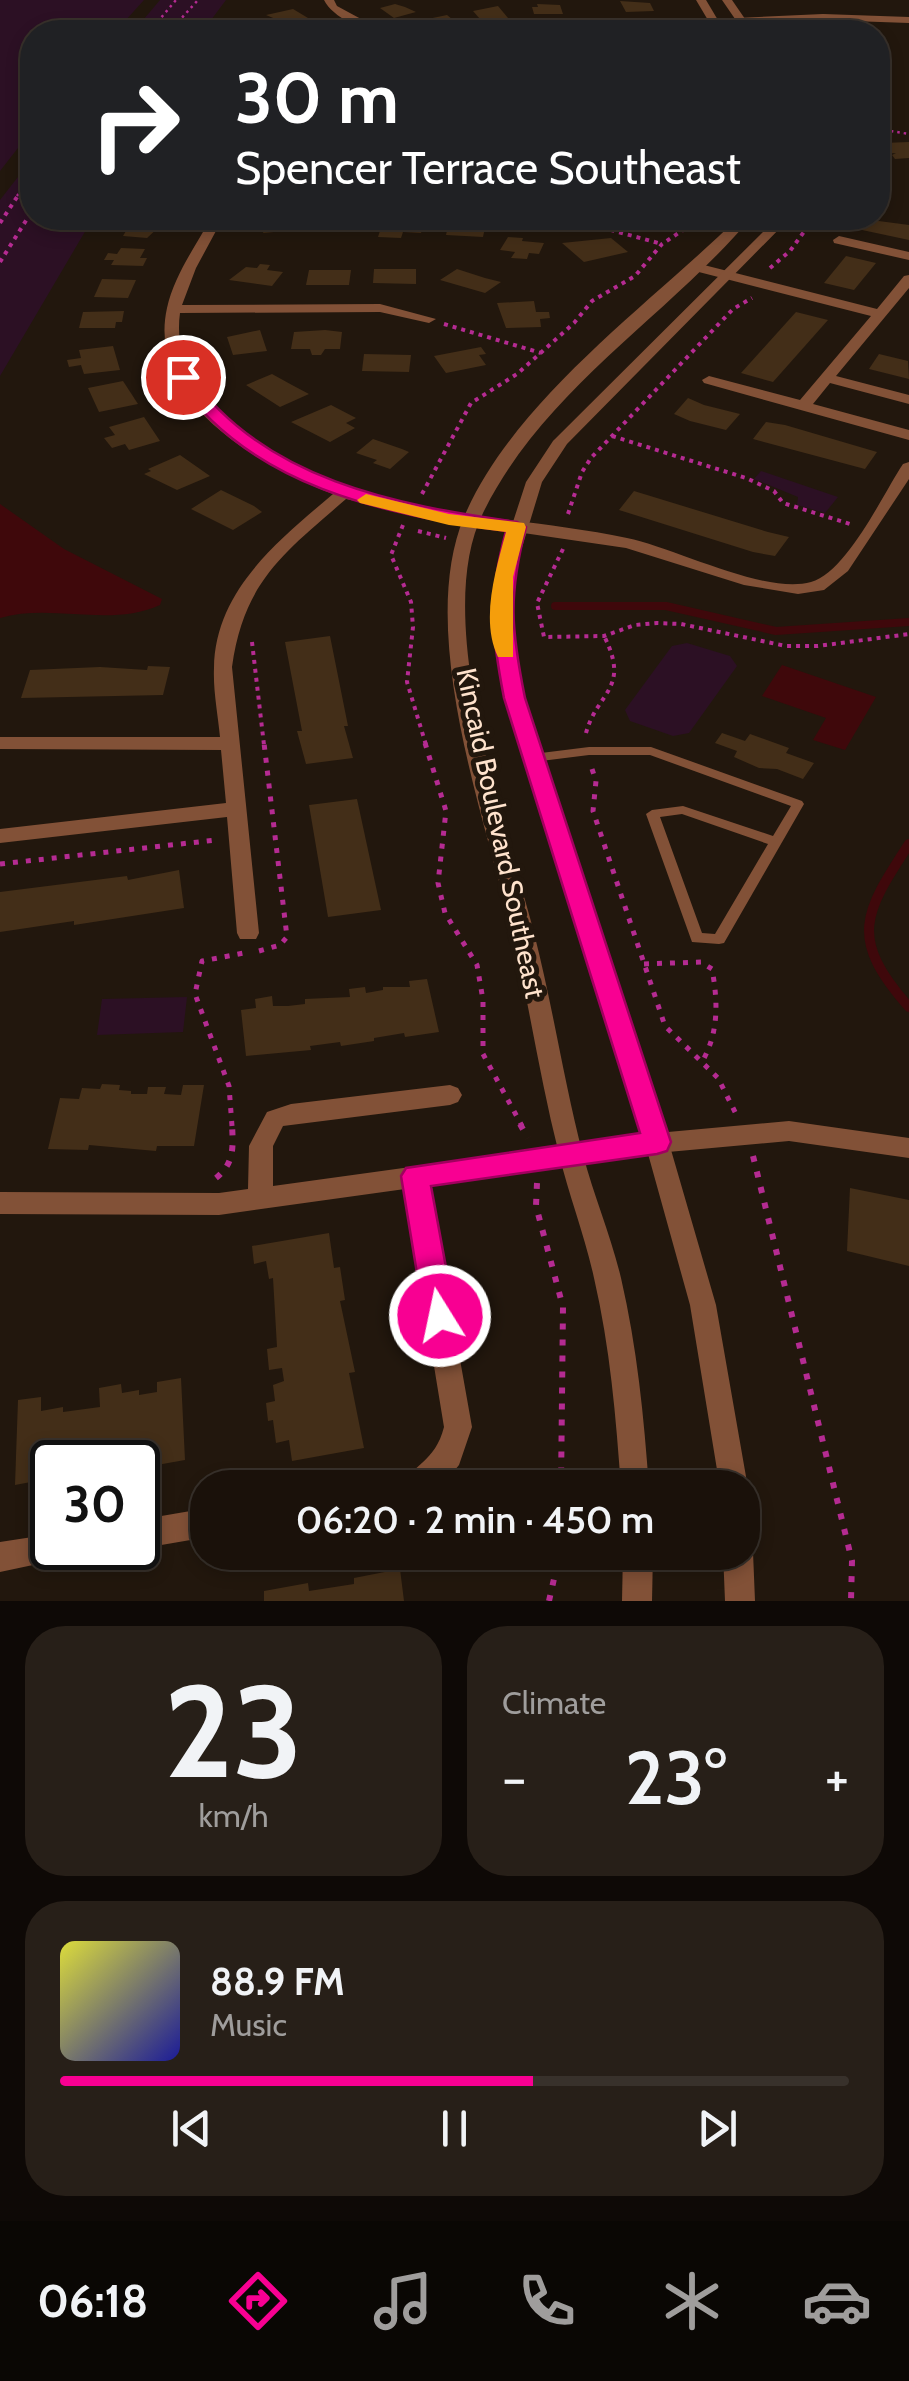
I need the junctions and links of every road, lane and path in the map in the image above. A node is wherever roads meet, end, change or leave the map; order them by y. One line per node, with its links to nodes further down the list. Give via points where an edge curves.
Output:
1 (176, 0): 4 (path)
2 (198, 0): 5 (path)
3 (329, 0): 6 (street)
4 (159, 20)
5 (180, 20)
6 (356, 20)
7 (762, 20): 8 (street)
8 (909, 20)
9 (20, 192): 10 (path)
10 (0, 223)
11 (20, 230): 20 (path)
12 (211, 230): 25 (street)
13 (611, 230): 18 (path)
14 (732, 230): 21 (street, Kincaid Boulevard Southeast)
15 (772, 230): 22 (street, Kincaid Boulevard Southeast)
16 (805, 230): 24 (path)
17 (840, 240): 19 (street)
18 (662, 244)
19 (909, 256)
20 (0, 262)
21 (696, 266): 22 (street); 37 (street, Kincaid Boulevard Southeast, via 521,436)
22 (726, 275): 24 (street); 39 (street, Kincaid Boulevard Southeast, via 561,442 534,482)
23 (908, 281): 26 (street)
24 (760, 284): 26 (street); 34 (path)
25 (174, 309): 27 (street, via 380,308); 36 (street, via 177,363 214,418 266,456)
26 (880, 314): 29 (street)
27 (429, 319): 28 (path)
28 (541, 354)
29 (826, 378): 31 (street); 32 (street)
30 (710, 380): 32 (street)
31 (909, 400)
32 (803, 406): 33 (street)
33 (909, 435)
34 (612, 436): 40 (path, via 746,478 783,503); 41 (path, via 582,472)
35 (909, 467): 40 (street)
36 (346, 492): 37 (street); 46 (street, via 268,560 234,610 223,668)
37 (470, 521): 39 (street); 59 (street, Kincaid Boulevard Southeast, via 456,608 468,705)
38 (388, 522): 42 (path)
39 (517, 527): 41 (street); 47 (street, Kincaid Boulevard Southeast, via 504,577 501,632)
40 (867, 530): 41 (street, via 836,574 799,589 631,544)
41 (563, 534): 44 (path, via 563,551 538,603 544,638 604,636 657,623 786,646)
42 (433, 536)
43 (251, 632): 61 (path, via 287,937 268,950 212,956 198,971 195,994 230,1086 234,1153)
44 (909, 634)
45 (0, 743): 46 (street)
46 (230, 744): 48 (street)
47 (533, 758): 51 (lane, via 629,749 670,756 798,804); 57 (street, Kincaid Boulevard Southeast)
48 (236, 808): 49 (street); 50 (street)
49 (0, 836)
50 (239, 837): 52 (path); 53 (street)
51 (776, 842): 51 (lane, via 719,940 698,938 652,814 683,810)
52 (0, 864)
53 (248, 933)
54 (644, 964): 55 (path, via 701,962 712,969 715,1034)
55 (702, 1062)
56 (450, 1094): 62 (street, via 275,1120 262,1146)
57 (657, 1142): 58 (street, via 790,1131); 59 (street); 66 (street, Kincaid Boulevard Southeast, via 702,1305)
58 (909, 1148)
59 (571, 1156): 60 (street); 65 (street, Kincaid Boulevard Southeast, via 600,1250 622,1361)
60 (416, 1176): 62 (street); 64 (street, via 458,1427 454,1452)
61 (211, 1181)
62 (260, 1198): 63 (street, via 219,1204)
63 (0, 1203)
64 (440, 1470)
65 (633, 1470)
66 (731, 1470)
67 (190, 1525): 68 (street)
68 (160, 1530)
69 (30, 1552): 70 (street)
70 (0, 1557)
71 (556, 1570): 74 (path)
72 (637, 1570): 75 (street)
73 (739, 1570): 76 (street)
74 (549, 1601)
75 (636, 1601)
76 (740, 1601)

